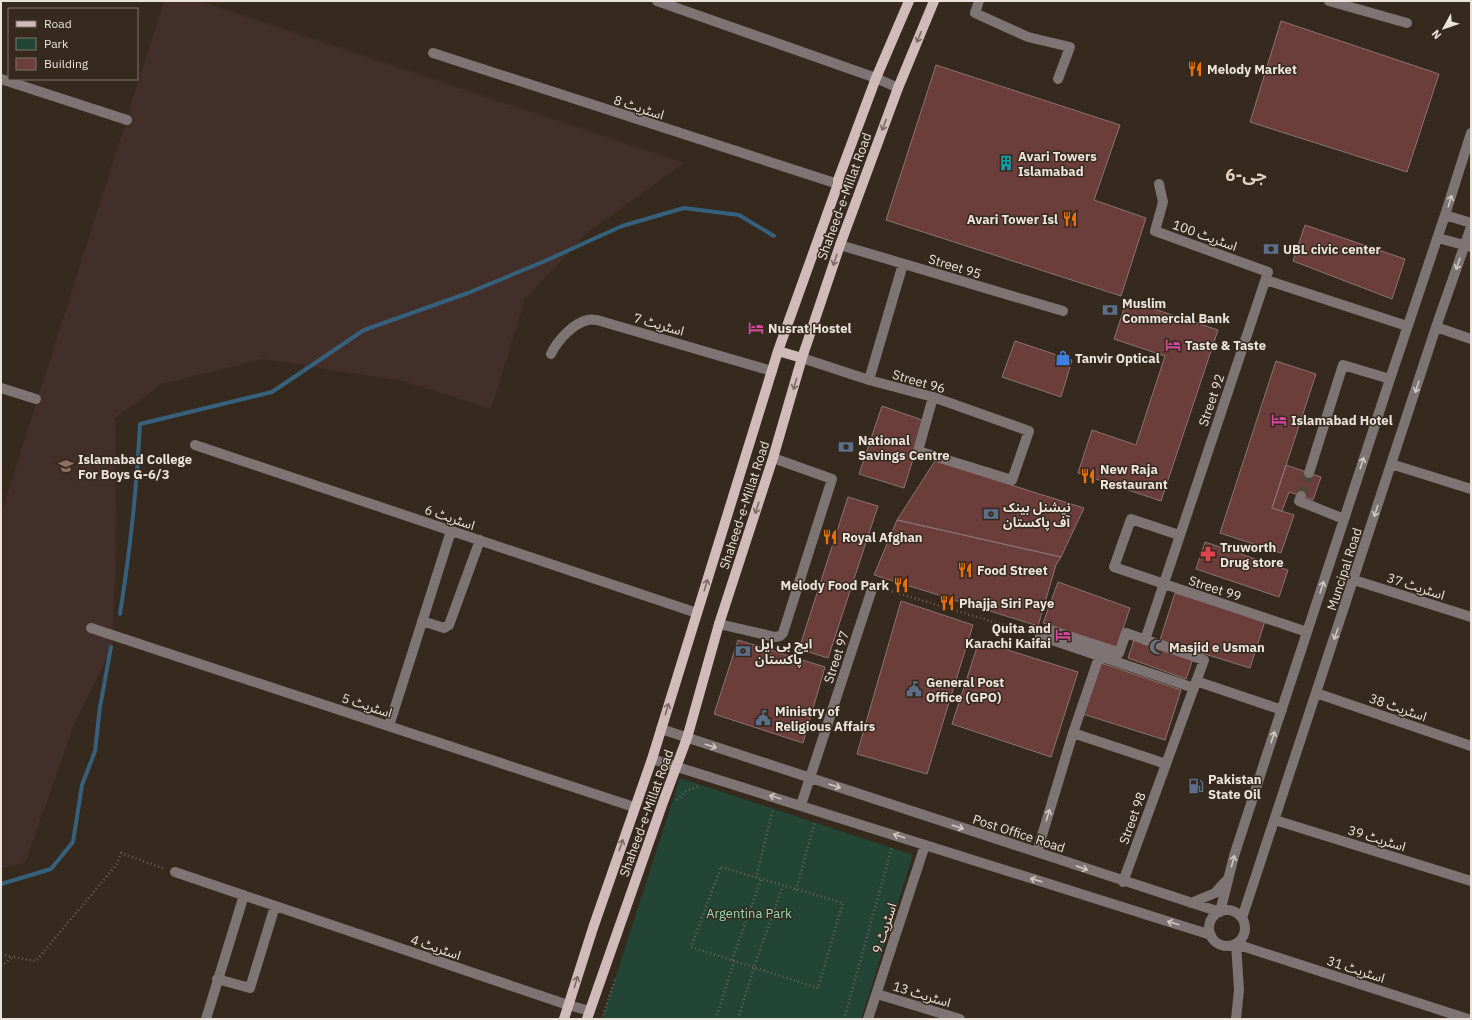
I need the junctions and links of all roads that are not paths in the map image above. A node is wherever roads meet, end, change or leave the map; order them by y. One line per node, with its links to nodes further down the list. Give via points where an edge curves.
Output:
1 (657, 1): 8 (street)
2 (909, 1): 8 (main road, Shaheed-e-Millat Road)
3 (934, 1): 11 (main road, Shaheed-e-Millat Road, one-way to 11)
4 (979, 1): 10 (street, via 975,13 1028,36 1070,47)
5 (1329, 1): 6 (street)
6 (1407, 24)
7 (433, 53): 14 (street, اسٹریٹ 8)
8 (876, 78): 11 (street); 14 (main road, Shaheed-e-Millat Road)
9 (1, 79): 12 (street)
10 (1058, 79)
11 (898, 88): 20 (main road, Shaheed-e-Millat Road, one-way to 20)
12 (127, 120)
13 (1471, 133): 16 (street, one-way to 13)
14 (838, 184): 28 (main road, Shaheed-e-Millat Road)
15 (1159, 184): 23 (street, اسٹریٹ 100, via 1163,202 1155,231)
16 (1445, 215): 17 (street); 19 (street)
17 (1471, 223)
18 (1471, 227): 21 (street, Muncipal Road)
19 (1438, 238): 21 (street); 25 (street)
20 (840, 245): 22 (street, Street 95); 30 (main road, Shaheed-e-Millat Road, one-way to 30)
21 (1468, 246): 26 (street, Muncipal Road, one-way to 26)
22 (903, 264): 24 (street, Street 95); 33 (street)
23 (1267, 276): 25 (street, اسٹریٹ 100); 45 (street, Street 92)
24 (1063, 311)
25 (1407, 326): 32 (street)
26 (1436, 327): 27 (street); 39 (street, Muncipal Road, one-way to 39)
27 (1471, 339)
28 (778, 351): 30 (main road); 31 (main road, Shaheed-e-Millat Road)
29 (551, 354): 31 (street, اسٹریٹ 7, via 561,337 578,324 587,320 597,320)
30 (802, 358): 33 (street, Street 96); 38 (main road, Shaheed-e-Millat Road, one-way to 38)
31 (772, 371): 50 (main road, Shaheed-e-Millat Road, one-way to 31)
32 (1390, 379): 40 (street, via 1343,365); 43 (street, one-way to 32)
33 (869, 380): 35 (street, Street 96)
34 (1, 388): 36 (street)
35 (933, 397): 35 (street, Street 96, via 1029,430 1012,480 918,451)
36 (36, 399)
37 (195, 445): 44 (street, اسٹریٹ 6)
38 (773, 458): 53 (main road, Shaheed-e-Millat Road, one-way to 53); 53 (street, via 832,479 783,633 774,637)
39 (1391, 464): 41 (street); 47 (street, Muncipal Road, one-way to 47)
40 (1309, 473)
41 (1471, 489)
42 (1301, 496): 43 (street, via 1299,502)
43 (1344, 519): 55 (street, one-way to 43)
44 (451, 531): 46 (street, اسٹریٹ 6); 52 (street)
45 (1179, 535): 48 (street, Street 92); 48 (street, Street 99, via 1131,519 1114,567)
46 (480, 540): 50 (street, اسٹریٹ 6); 52 (street, via 449,625 444,628)
47 (1354, 580): 51 (street, اسٹریٹ 37); 59 (street, Muncipal Road, one-way to 59)
48 (1164, 585): 55 (street, Street 99); 56 (street, Street 92)
49 (872, 589): 69 (street, Street 97)
50 (697, 613): 62 (main road, Shaheed-e-Millat Road, one-way to 50)
51 (1471, 618)
52 (422, 621): 61 (street)
53 (719, 624): 64 (main road, Shaheed-e-Millat Road)
54 (91, 628): 61 (street, اسٹریٹ 5)
55 (1308, 632): 60 (street)
56 (1145, 640): 57 (street, via 1126,633 1119,653 1044,633); 58 (street, Street 98, via 1204,660)
57 (1098, 656): 58 (street); 63 (street)
58 (1195, 684): 60 (street); 67 (street, Street 98)
59 (1316, 693): 65 (street, اسٹریٹ 38); 72 (street, Muncipal Road)
60 (1282, 710): 76 (street, one-way to 60)
61 (389, 726): 71 (street, اسٹریٹ 5)
62 (661, 729): 64 (street, Post Office Road); 66 (main road, Shaheed-e-Millat Road)
63 (1073, 732): 67 (street); 74 (street, one-way to 63)
64 (687, 738): 68 (main road, Shaheed-e-Millat Road); 69 (street, Post Office Road, one-way to 69)
65 (1471, 746)
66 (652, 758): 68 (street); 71 (main road, Shaheed-e-Millat Road)
67 (1166, 764): 78 (street, Street 98)
68 (677, 766): 70 (street, one-way to 68); 89 (main road, Shaheed-e-Millat Road)
69 (810, 778): 70 (street); 74 (street, Post Office Road, one-way to 74)
70 (801, 805): 73 (street, one-way to 70)
71 (634, 807): 88 (main road, Shaheed-e-Millat Road, one-way to 71)
72 (1275, 820): 77 (street, اسٹریٹ 39); 83 (street, Muncipal Road)
73 (924, 845): 84 (street, one-way to 73); 87 (street, اسٹریٹ 9)
74 (1037, 852): 78 (street, Post Office Road, one-way to 78)
75 (175, 872): 79 (street, اسٹریٹ 4)
76 (1228, 879): 80 (street, via 1215,893); 82 (street)
77 (1471, 881)
78 (1123, 882): 80 (street, Post Office Road)
79 (244, 895): 81 (street, اسٹریٹ 4); 86 (street)
80 (1191, 903): 82 (street, Post Office Road)
81 (276, 906): 86 (street, via 250,988); 88 (street, اسٹریٹ 4)
82 (1220, 912): 83 (street, via 1234,912); 84 (street, via 1212,919)
83 (1242, 918): 85 (street, via 1244,935)
84 (1210, 935): 85 (street, via 1218,944)
85 (1236, 944): 94 (street, via 1239,990); 95 (street, اسٹریٹ 31)
86 (217, 979): 90 (street)
87 (877, 994): 92 (street, اسٹریٹ 9); 93 (street, اسٹریٹ 13)
88 (568, 1005): 89 (street, اسٹریٹ 4); 91 (main road, Shaheed-e-Millat Road)
89 (588, 1015)
90 (206, 1019)
91 (564, 1019)
92 (868, 1019)
93 (960, 1019)
94 (1236, 1019)
95 (1468, 1019)

